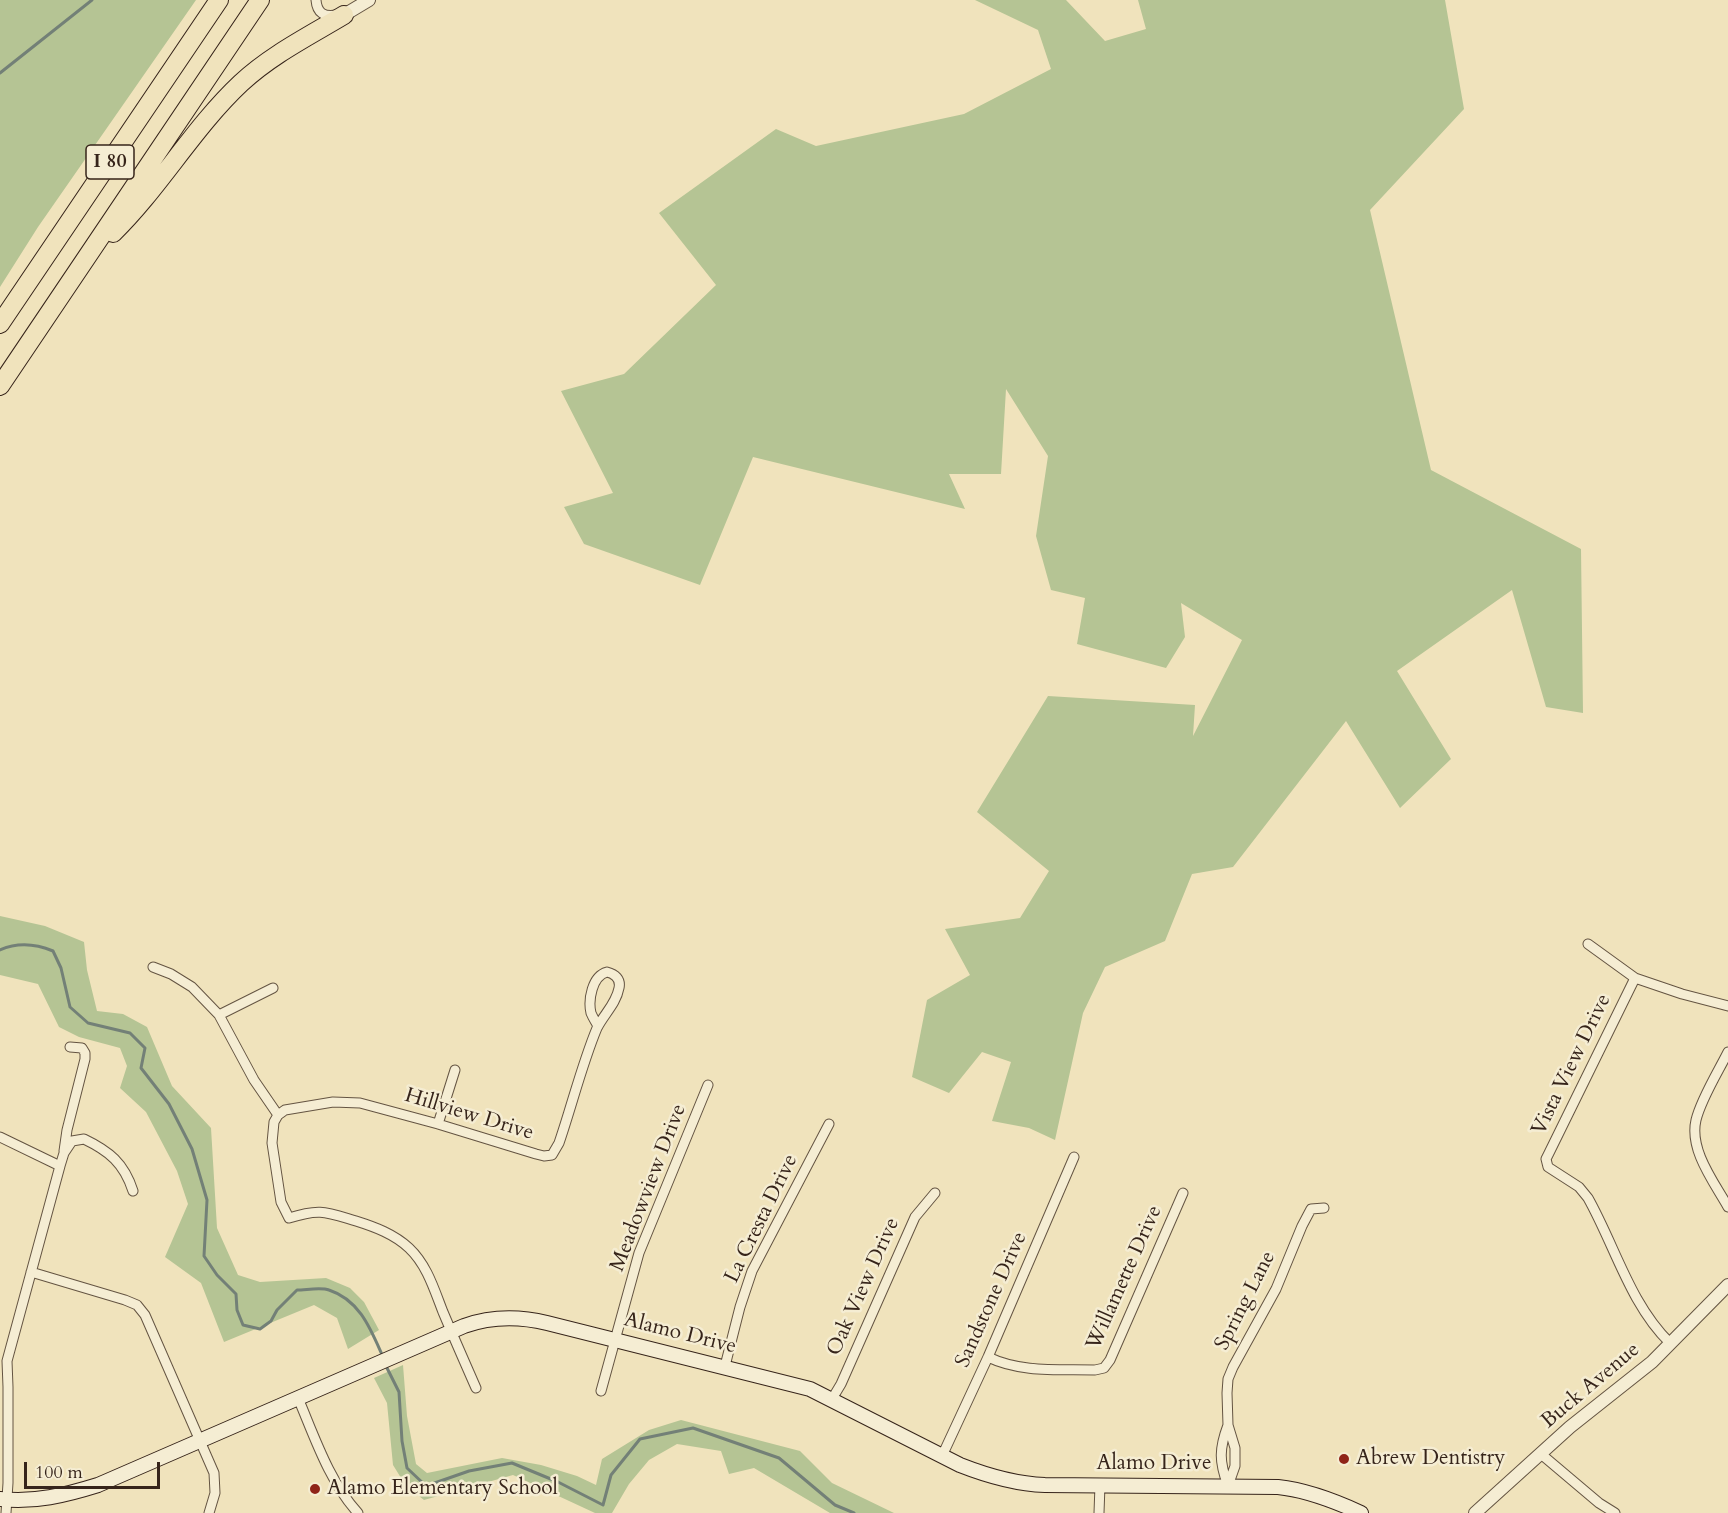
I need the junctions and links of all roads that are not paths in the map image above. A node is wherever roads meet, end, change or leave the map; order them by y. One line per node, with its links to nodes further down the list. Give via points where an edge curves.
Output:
1 (219, 0): 7 (highway, I 80)
2 (260, 0): 6 (highway, I 80)
3 (316, 0): 5 (street, via 317,8 326,16)
4 (369, 0): 5 (street)
5 (344, 15): 6 (highway, via 288,48 240,84 133,214)
6 (86, 260): 8 (highway, I 80)
7 (0, 324)
8 (0, 387)
9 (1588, 944): 11 (street)
10 (153, 967): 14 (street, via 192,987)
11 (1635, 978): 13 (street); 36 (street, Vista View Drive, via 1546,1160 1548,1167 1579,1187 1588,1198 1634,1294)
12 (273, 988): 14 (street)
13 (1728, 1006)
14 (219, 1015): 20 (street)
15 (598, 1026): 15 (street, via 590,1002 599,975 607,972 619,979 619,987 613,1006); 21 (street, Hillview Drive, via 552,1155 536,1154)
16 (70, 1047): 24 (street, via 82,1048 85,1059)
17 (1728, 1052): 30 (street, via 1695,1123 1703,1162)
18 (455, 1070): 21 (street)
19 (708, 1085): 35 (street, Meadowview Drive, via 639,1253)
20 (278, 1115): 21 (street, Hillview Drive, via 285,1110 324,1104 360,1103); 34 (street, via 273,1122 272,1143 280,1202 289,1218 320,1211 394,1236 409,1248 430,1276)
21 (438, 1124)
22 (829, 1124): 38 (street, La Cresta Drive, via 752,1271)
23 (0, 1137): 26 (street)
24 (64, 1153): 26 (street); 27 (street, via 72,1141 84,1139 94,1144 122,1166)
25 (1074, 1157): 37 (street, Sandstone Drive)
26 (60, 1166): 32 (street)
27 (133, 1191)
28 (934, 1193): 42 (street, Oak View Drive, via 915,1217)
29 (1183, 1194): 37 (street, Willamette Drive, via 1104,1368 1032,1369)
30 (1728, 1207)
31 (1324, 1208): 47 (street, Spring Lane, via 1311,1209 1276,1289 1228,1379 1228,1425 1235,1448 1235,1466)
32 (31, 1272): 43 (street, via 137,1305 150,1325); 48 (street, via 6,1361)
33 (1728, 1285): 36 (street, Buck Avenue)
34 (451, 1331): 35 (main road, Alamo Drive, via 490,1318 512,1317); 39 (street); 41 (main road, Alamo Drive)
35 (616, 1340): 38 (main road, Alamo Drive); 40 (street, Meadowview Drive)
36 (1670, 1343): 44 (street, Buck Avenue)
37 (988, 1357): 45 (street, Sandstone Drive)
38 (725, 1366): 42 (main road, Alamo Drive, via 810,1389)
39 (476, 1388)
40 (601, 1391)
41 (298, 1398): 43 (main road, Alamo Drive); 50 (street, via 334,1480)
42 (832, 1399): 45 (main road, Alamo Drive)
43 (201, 1440): 48 (main road, Alamo Drive, via 98,1485); 49 (street, via 215,1478)
44 (1541, 1454): 53 (street, Buck Avenue); 54 (street)
45 (942, 1456): 46 (main road, Alamo Drive, via 982,1474 1018,1483)
46 (1100, 1485): 47 (main road, Alamo Drive); 51 (street)
47 (1228, 1486): 52 (main road, Alamo Drive, via 1294,1490)
48 (5, 1504)
49 (209, 1513)
50 (358, 1513)
51 (1099, 1513)
52 (1361, 1513)
53 (1475, 1513)
54 (1615, 1513)

